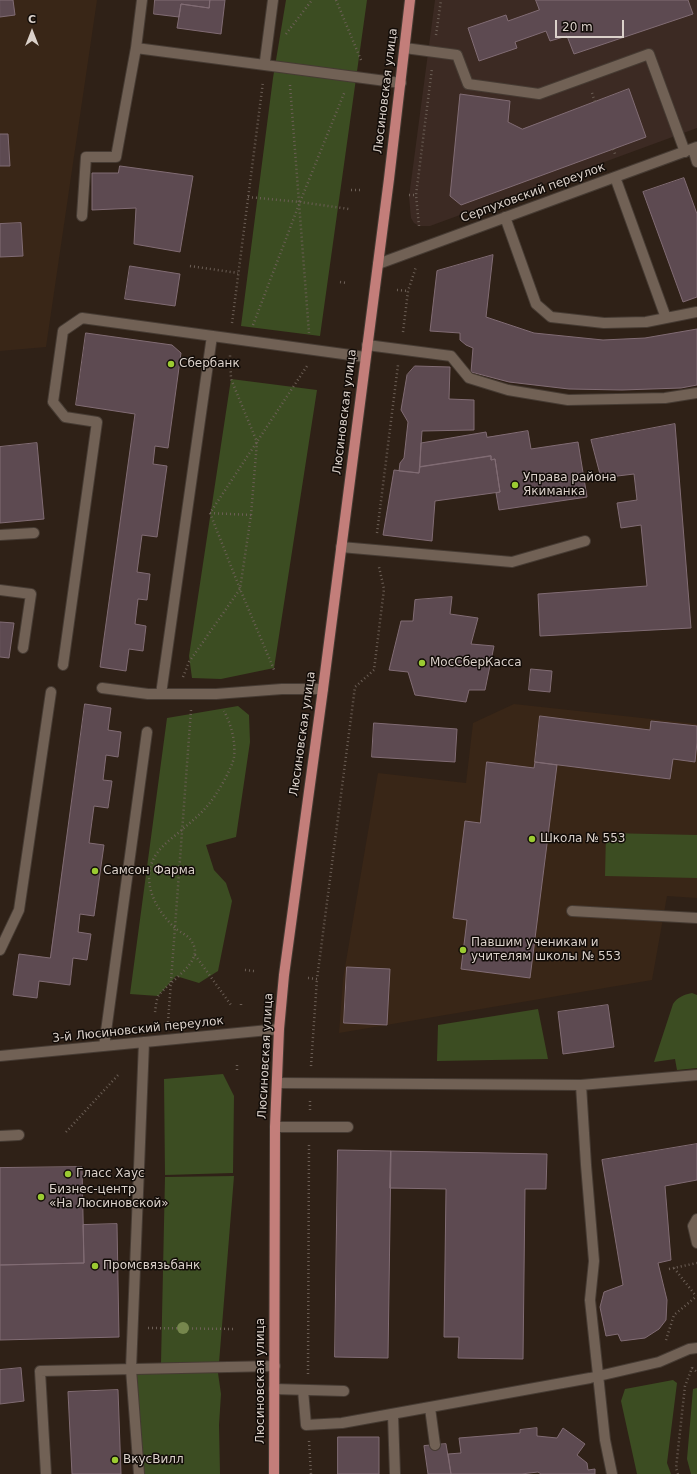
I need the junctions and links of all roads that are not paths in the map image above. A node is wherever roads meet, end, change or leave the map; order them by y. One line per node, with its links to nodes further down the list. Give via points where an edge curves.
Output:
1 (142, 0): 4 (street)
2 (273, 0): 6 (street)
3 (410, 0): 5 (main road, Люсиновская улица)
4 (136, 48): 6 (street); 11 (street, via 116,157 86,157)
5 (405, 48): 7 (main road, Люсиновская улица); 8 (street, via 457,55 468,84 539,94 649,54)
6 (265, 63): 7 (street)
7 (400, 83): 13 (main road, Люсиновская улица)
8 (691, 149): 9 (street); 10 (street, Серпуховский переулок)
9 (697, 162)
10 (615, 177): 12 (street, Серпуховский переулок); 15 (street)
11 (82, 216)
12 (505, 217): 13 (street, Серпуховский переулок); 15 (street, via 536,304 551,317 604,323 646,322)
13 (378, 264): 17 (main road, Люсиновская улица)
14 (697, 312): 15 (street)
15 (666, 318)
16 (212, 336): 18 (street); 26 (street, via 82,318 63,331 53,402 65,417 97,422); 30 (street)
17 (367, 345): 18 (main road, Люсиновская улица); 19 (street, via 451,356 469,378 508,390 568,400 665,398)
18 (365, 357): 23 (main road, Люсиновская улица)
19 (697, 393)
20 (34, 533): 21 (street)
21 (0, 535)
22 (585, 541): 23 (street, via 512,562)
23 (341, 547): 28 (main road, Люсиновская улица)
24 (0, 590): 25 (street, via 31,594)
25 (23, 648)
26 (63, 665)
27 (102, 688): 30 (street)
28 (323, 689): 30 (street); 35 (main road, Люсиновская улица)
29 (51, 692): 34 (street, via 19,910)
30 (161, 694)
31 (147, 732): 37 (street)
32 (572, 911): 33 (street)
33 (697, 918)
34 (0, 950)
35 (279, 1029): 36 (street, 3-й Люсиновский переулок); 40 (main road, Люсиновская улица)
36 (144, 1042): 37 (street, 3-й Люсиновский переулок); 50 (street)
37 (104, 1046): 38 (street, 3-й Люсиновский переулок)
38 (0, 1056)
39 (697, 1074): 41 (street)
40 (277, 1083): 41 (street); 42 (main road, Люсиновская улица)
41 (581, 1085): 51 (street, via 594,1261 590,1300)
42 (275, 1127): 43 (street); 49 (main road, Люсиновская улица)
43 (348, 1127)
44 (19, 1135): 45 (street)
45 (0, 1136)
46 (697, 1219): 47 (street, via 693,1226)
47 (697, 1243)
48 (693, 1348): 51 (street, via 659,1362)
49 (274, 1366): 50 (street); 52 (main road, Люсиновская улица)
50 (131, 1369): 58 (street, via 40,1371); 59 (street)
51 (597, 1376): 55 (street); 62 (street)
52 (274, 1389): 53 (street); 60 (main road, Люсиновская улица)
53 (306, 1390): 54 (street); 56 (street, via 306,1425 342,1424)
54 (344, 1391)
55 (430, 1408): 56 (street); 57 (street)
56 (393, 1415): 61 (street)
57 (435, 1445)
58 (46, 1474)
59 (138, 1474)
60 (274, 1474)
61 (395, 1474)
62 (612, 1474)

